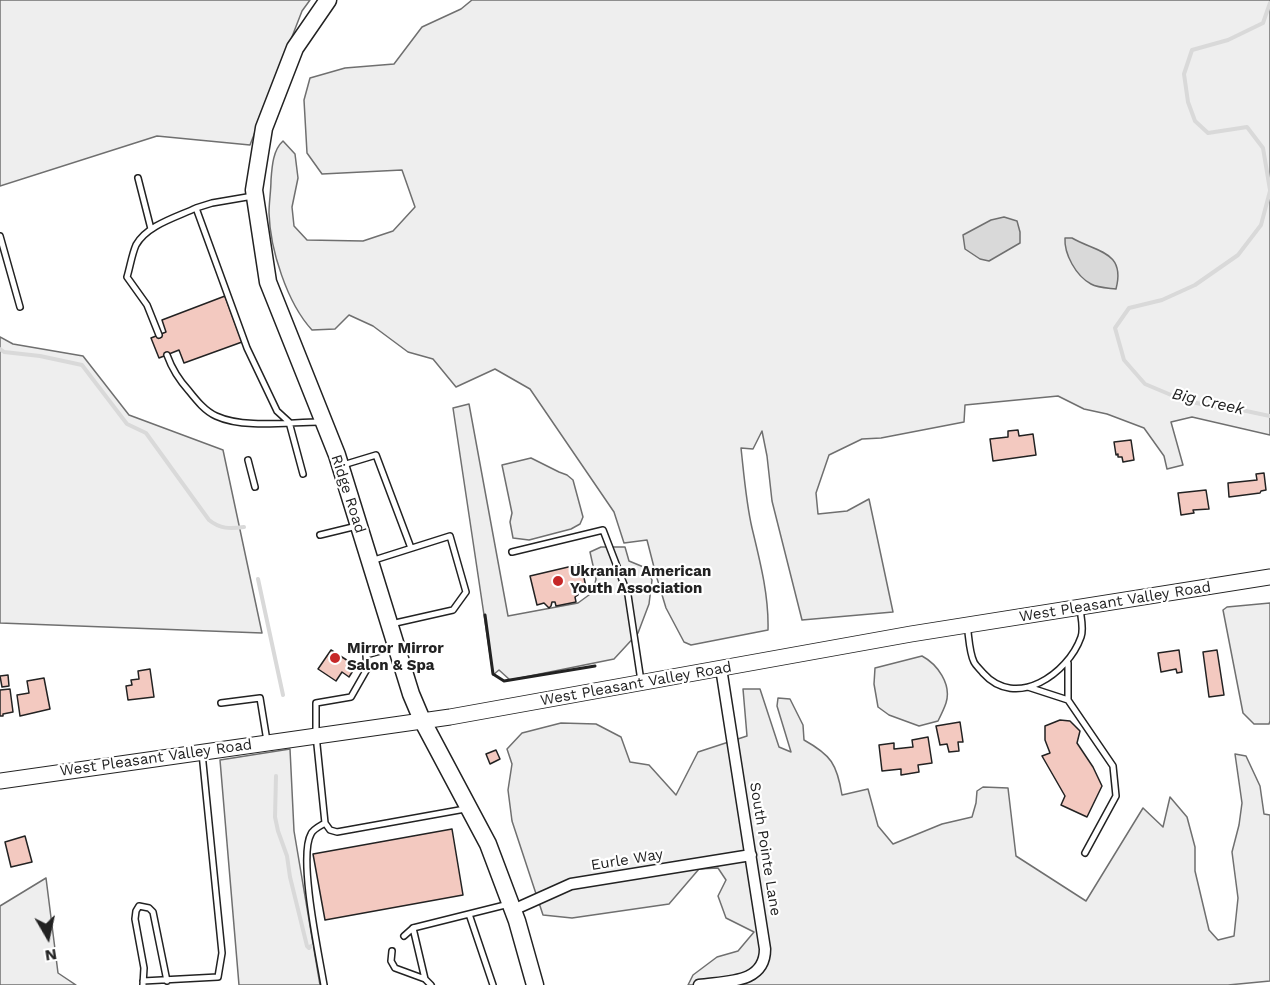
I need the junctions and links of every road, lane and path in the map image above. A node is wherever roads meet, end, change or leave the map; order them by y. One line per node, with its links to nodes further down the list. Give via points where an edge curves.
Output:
1 (328, 0): 3 (main road, Ridge Road, via 295,48 264,128)
2 (138, 177): 5 (lane)
3 (255, 196): 4 (lane); 11 (main road, Ridge Road, via 268,282)
4 (196, 208): 5 (lane); 10 (lane, via 247,348 277,411)
5 (151, 229): 8 (lane, via 137,244 127,277 147,305)
6 (0, 236): 7 (lane)
7 (20, 307)
8 (159, 335)
9 (167, 355): 10 (lane, via 179,380 201,406 217,417 235,422)
10 (289, 422): 11 (lane); 14 (lane)
11 (323, 422): 13 (main road, Ridge Road)
12 (248, 460): 15 (lane)
13 (340, 466): 16 (main road, Ridge Road); 18 (lane, via 376,455)
14 (303, 474)
15 (255, 488)
16 (358, 525): 17 (lane); 20 (main road, Ridge Road)
17 (320, 535)
18 (411, 548): 20 (lane); 23 (lane, via 450,536 466,592 453,610)
19 (512, 552): 28 (lane, via 603,531 628,595)
20 (369, 561): 23 (main road, Ridge Road)
21 (1270, 577): 22 (main road, West Pleasant Valley Road)
22 (1080, 607): 24 (main road, West Pleasant Valley Road); 26 (lane, via 1083,635)
23 (389, 624): 25 (main road, Ridge Road)
24 (967, 625): 27 (main road, West Pleasant Valley Road); 29 (lane, via 974,662 987,677 1003,688)
25 (396, 647): 32 (main road, Ridge Road); 33 (lane, via 366,656 367,669 351,697 316,703)
26 (1068, 662): 29 (lane, via 1055,674); 30 (lane)
27 (721, 668): 28 (main road, West Pleasant Valley Road); 40 (street, South Pointe Lane)
28 (641, 683): 32 (main road, West Pleasant Valley Road)
29 (1028, 687): 30 (lane)
30 (1068, 700): 39 (lane, via 1113,766 1116,796)
31 (221, 704): 34 (lane, via 260,698)
32 (422, 720): 33 (main road, West Pleasant Valley Road); 37 (main road, Ridge Road)
33 (316, 735): 34 (main road, West Pleasant Valley Road); 38 (lane)
34 (267, 742): 35 (main road, West Pleasant Valley Road)
35 (202, 752): 36 (main road, West Pleasant Valley Road); 46 (lane, via 222,953)
36 (0, 781)
37 (470, 809): 38 (lane, via 338,832); 41 (main road, Ridge Road)
38 (325, 823): 51 (lane, via 312,831 307,843 308,885)
39 (1085, 853)
40 (751, 855): 41 (street, Eurle Way, via 576,883); 55 (street, South Pointe Lane, via 765,958 761,968 747,977)
41 (512, 907): 42 (lane); 54 (main road, Ridge Road)
42 (469, 914): 43 (lane); 53 (lane)
43 (413, 928): 44 (lane); 47 (lane)
44 (404, 936)
45 (392, 951): 47 (lane, via 395,968)
46 (218, 977): 48 (lane); 50 (lane)
47 (425, 980): 52 (lane)
48 (168, 981): 49 (lane); 49 (lane, via 153,912 139,906 135,919)
49 (143, 983)
50 (217, 985)
51 (324, 985)
52 (431, 985)
53 (493, 985)
54 (535, 985)
55 (699, 985)

